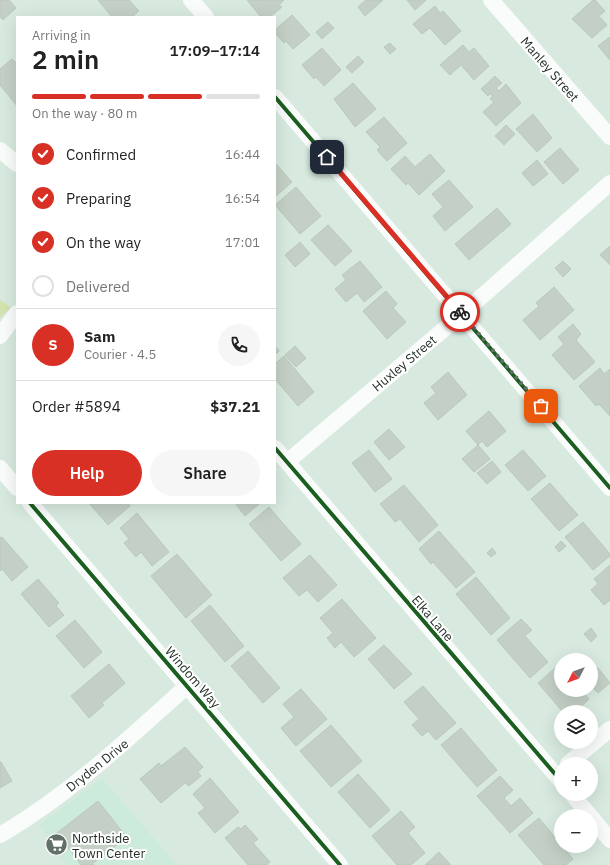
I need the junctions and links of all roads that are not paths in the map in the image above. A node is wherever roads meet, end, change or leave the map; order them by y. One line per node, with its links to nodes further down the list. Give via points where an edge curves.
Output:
1 (191, 0): 3 (street)
2 (491, 0): 5 (street, Manley Street)
3 (205, 16)
4 (276, 98): 10 (street)
5 (610, 137)
6 (0, 150): 7 (street)
7 (16, 163)
8 (610, 183): 10 (street, Huxley Street)
9 (16, 314): 11 (street)
10 (462, 314): 13 (street, Huxley Street); 16 (street)
11 (0, 336)
12 (276, 449): 13 (street, Elka Lane)
13 (287, 462): 21 (street, Elka Lane)
14 (0, 468): 15 (street)
15 (16, 487)
16 (610, 488)
17 (31, 504): 18 (street, Windom Way)
18 (187, 686): 23 (street, Dryden Drive, via 134,734 51,802); 25 (street, Windom Way)
19 (610, 728): 20 (street)
20 (576, 757)
21 (554, 769)
22 (578, 801): 24 (street)
23 (0, 835)
24 (610, 840)
25 (340, 865)

